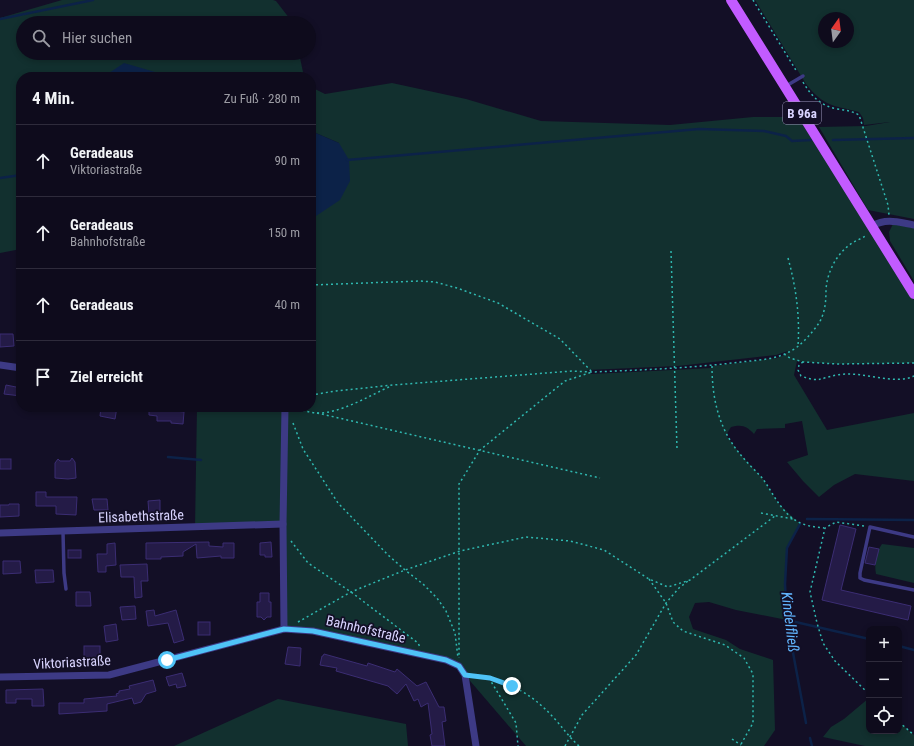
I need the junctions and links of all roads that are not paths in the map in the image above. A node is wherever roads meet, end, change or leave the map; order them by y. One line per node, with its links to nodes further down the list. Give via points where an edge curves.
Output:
1 (732, 0): 3 (main road, B 96a)
2 (803, 76): 3 (lane)
3 (785, 87): 5 (main road, B 96a)
4 (914, 225): 5 (street, via 880,221)
5 (871, 226): 6 (main road, B 96a)
6 (914, 294)
7 (0, 365): 8 (street)
8 (16, 367)
9 (285, 412): 10 (street)
10 (283, 524): 11 (street, Elisabethstraße); 16 (street)
11 (63, 532): 12 (street, Elisabethstraße); 14 (lane)
12 (0, 533)
13 (914, 537): 15 (lane, via 870,527 860,573 860,578 864,580)
14 (66, 589)
15 (914, 590)
16 (284, 629): 17 (street, Viktoriastraße, via 108,675); 18 (street, Bahnhofstraße, via 313,631 446,660 459,666 465,675)
17 (0, 677)
18 (476, 746)

